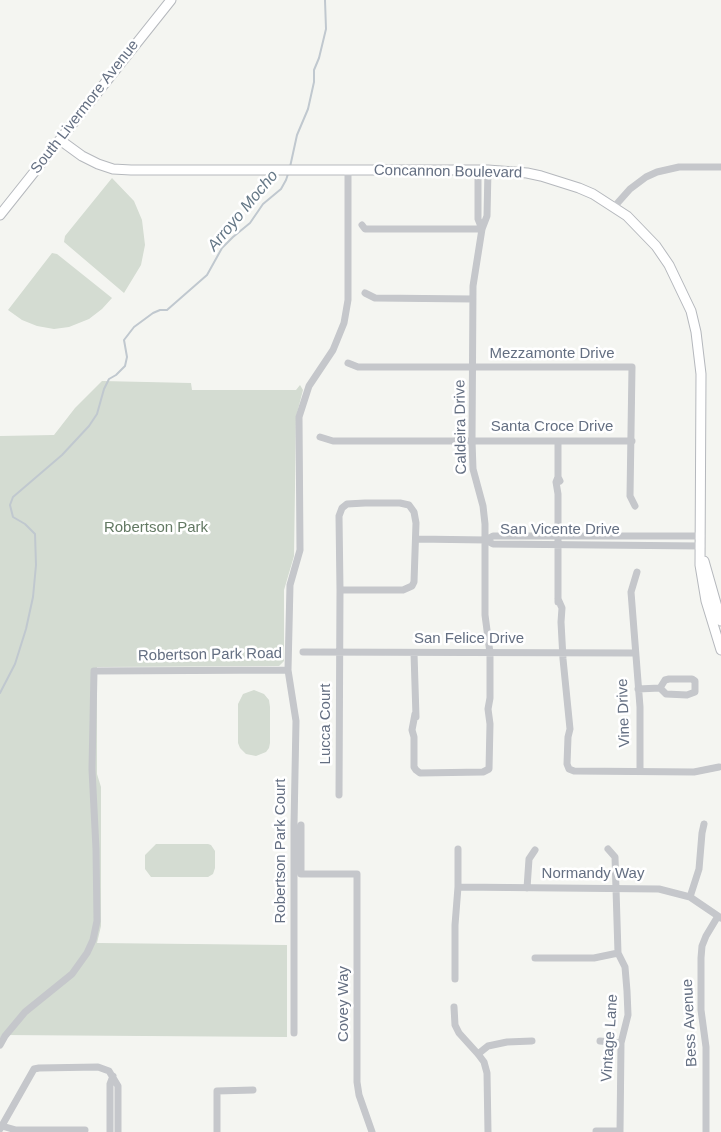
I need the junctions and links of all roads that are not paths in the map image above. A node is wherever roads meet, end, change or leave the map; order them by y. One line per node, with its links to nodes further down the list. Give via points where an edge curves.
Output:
1 (170, 0): 2 (main road, South Livermore Avenue)
2 (60, 140): 4 (main road, Concannon Boulevard, via 82,156 113,169); 7 (main road, South Livermore Avenue)
3 (721, 167): 6 (street, via 679,167 657,172 630,189)
4 (348, 170): 5 (main road, Concannon Boulevard); 35 (street, Robertson Park Road, via 348,300 344,323 333,350 309,386 299,417 300,550 290,585)
5 (483, 170): 6 (main road, Concannon Boulevard, via 541,176 580,188); 9 (street, Caldeira Drive, via 487,216)
6 (614, 207): 20 (main road, Concannon Boulevard, via 639,227 669,265 696,332 701,374)
7 (0, 215)
8 (362, 225): 9 (street, via 364,229)
9 (482, 229): 11 (street, Caldeira Drive)
10 (365, 293): 11 (street, via 375,298)
11 (473, 299): 13 (street, Caldeira Drive)
12 (348, 363): 13 (street, Mezzamonte Drive, via 358,367)
13 (473, 368): 16 (street, Caldeira Drive); 17 (street, Mezzamonte Drive, via 632,367)
14 (320, 437): 16 (street, Santa Croce Drive, via 333,440)
15 (558, 440): 16 (street, Santa Croce Drive); 17 (street, Santa Croce Drive); 19 (street)
16 (472, 441): 22 (street, Caldeira Drive, via 473,469 483,506)
17 (632, 441): 18 (street, via 630,496)
18 (635, 506)
19 (558, 536): 20 (street, San Vicente Drive); 22 (street, San Vicente Drive, via 493,536); 23 (street)
20 (701, 536): 24 (main road, Concannon Boulevard)
21 (416, 539): 22 (street); 26 (street, via 414,582 408,589); 26 (street, Lucca Court, via 416,517 409,505 365,503 344,506 339,516)
22 (486, 540): 23 (street, San Vicente Drive, via 493,544); 33 (street, Caldeira Drive, via 485,615)
23 (558, 544): 24 (street, San Vicente Drive); 31 (street)
24 (701, 548): 27 (main road, Concannon Boulevard); 28 (main road, Concannon Boulevard, via 702,584)
25 (637, 572): 34 (street, Vine Drive, via 631,592)
26 (340, 590): 30 (street, Lucca Court)
27 (721, 621)
28 (721, 650)
29 (303, 652): 30 (street, San Felice Drive)
30 (340, 652): 32 (street, San Felice Drive); 40 (street, Lucca Court)
31 (562, 652): 33 (street, San Felice Drive); 34 (street, San Felice Drive); 39 (street, via 569,770)
32 (414, 653): 33 (street, San Felice Drive); 33 (street, Caldeira Drive, via 414,767 420,773 483,772 489,767 492,715)
33 (490, 653)
34 (635, 653): 37 (street, Vine Drive)
35 (288, 670): 55 (street, Robertson Park Court, via 296,721); 59 (street, Robertson Park Road, via 94,671 92,770 97,921 93,940 72,974 25,1012)
36 (660, 688): 36 (street, via 666,694 692,694 695,681 669,679); 37 (street)
37 (638, 689): 39 (street, Vine Drive)
38 (719, 767): 39 (street, via 699,772)
39 (640, 771)
40 (339, 795)
41 (704, 824): 49 (street, via 699,869)
42 (301, 825): 69 (street, Covey Way, via 300,874 358,874 357,1082)
43 (458, 849): 46 (street)
44 (535, 850): 48 (street, via 529,859)
45 (608, 850): 47 (street, Vintage Lane, via 615,858)
46 (458, 887): 48 (street, Normandy Way); 53 (street)
47 (615, 887): 48 (street, Normandy Way); 49 (street, Normandy Way, via 659,889); 51 (street, Vintage Lane)
48 (527, 888)
49 (690, 897): 50 (street, Normandy Way)
50 (719, 917): 72 (street, Bess Avenue, via 706,936 701,958)
51 (618, 953): 52 (street, via 594,958); 58 (street, Vintage Lane, via 625,967 628,1015)
52 (535, 958)
53 (455, 979)
54 (454, 1007): 60 (street, via 458,1033)
55 (294, 1033)
56 (532, 1041): 60 (street, via 488,1046)
57 (600, 1041): 58 (street)
58 (621, 1043): 71 (street, Vintage Lane)
59 (0, 1045)
60 (478, 1054): 70 (street, via 488,1078)
61 (113, 1076): 63 (street, via 98,1067 34,1069); 66 (street, via 110,1084); 67 (street, via 118,1086)
62 (252, 1090): 68 (street, via 217,1091)
63 (1, 1128): 64 (street)
64 (85, 1130)
65 (596, 1131): 71 (street)
66 (110, 1132)
67 (118, 1132)
68 (217, 1132)
69 (372, 1132)
70 (488, 1132)
71 (620, 1132)
72 (706, 1132)

